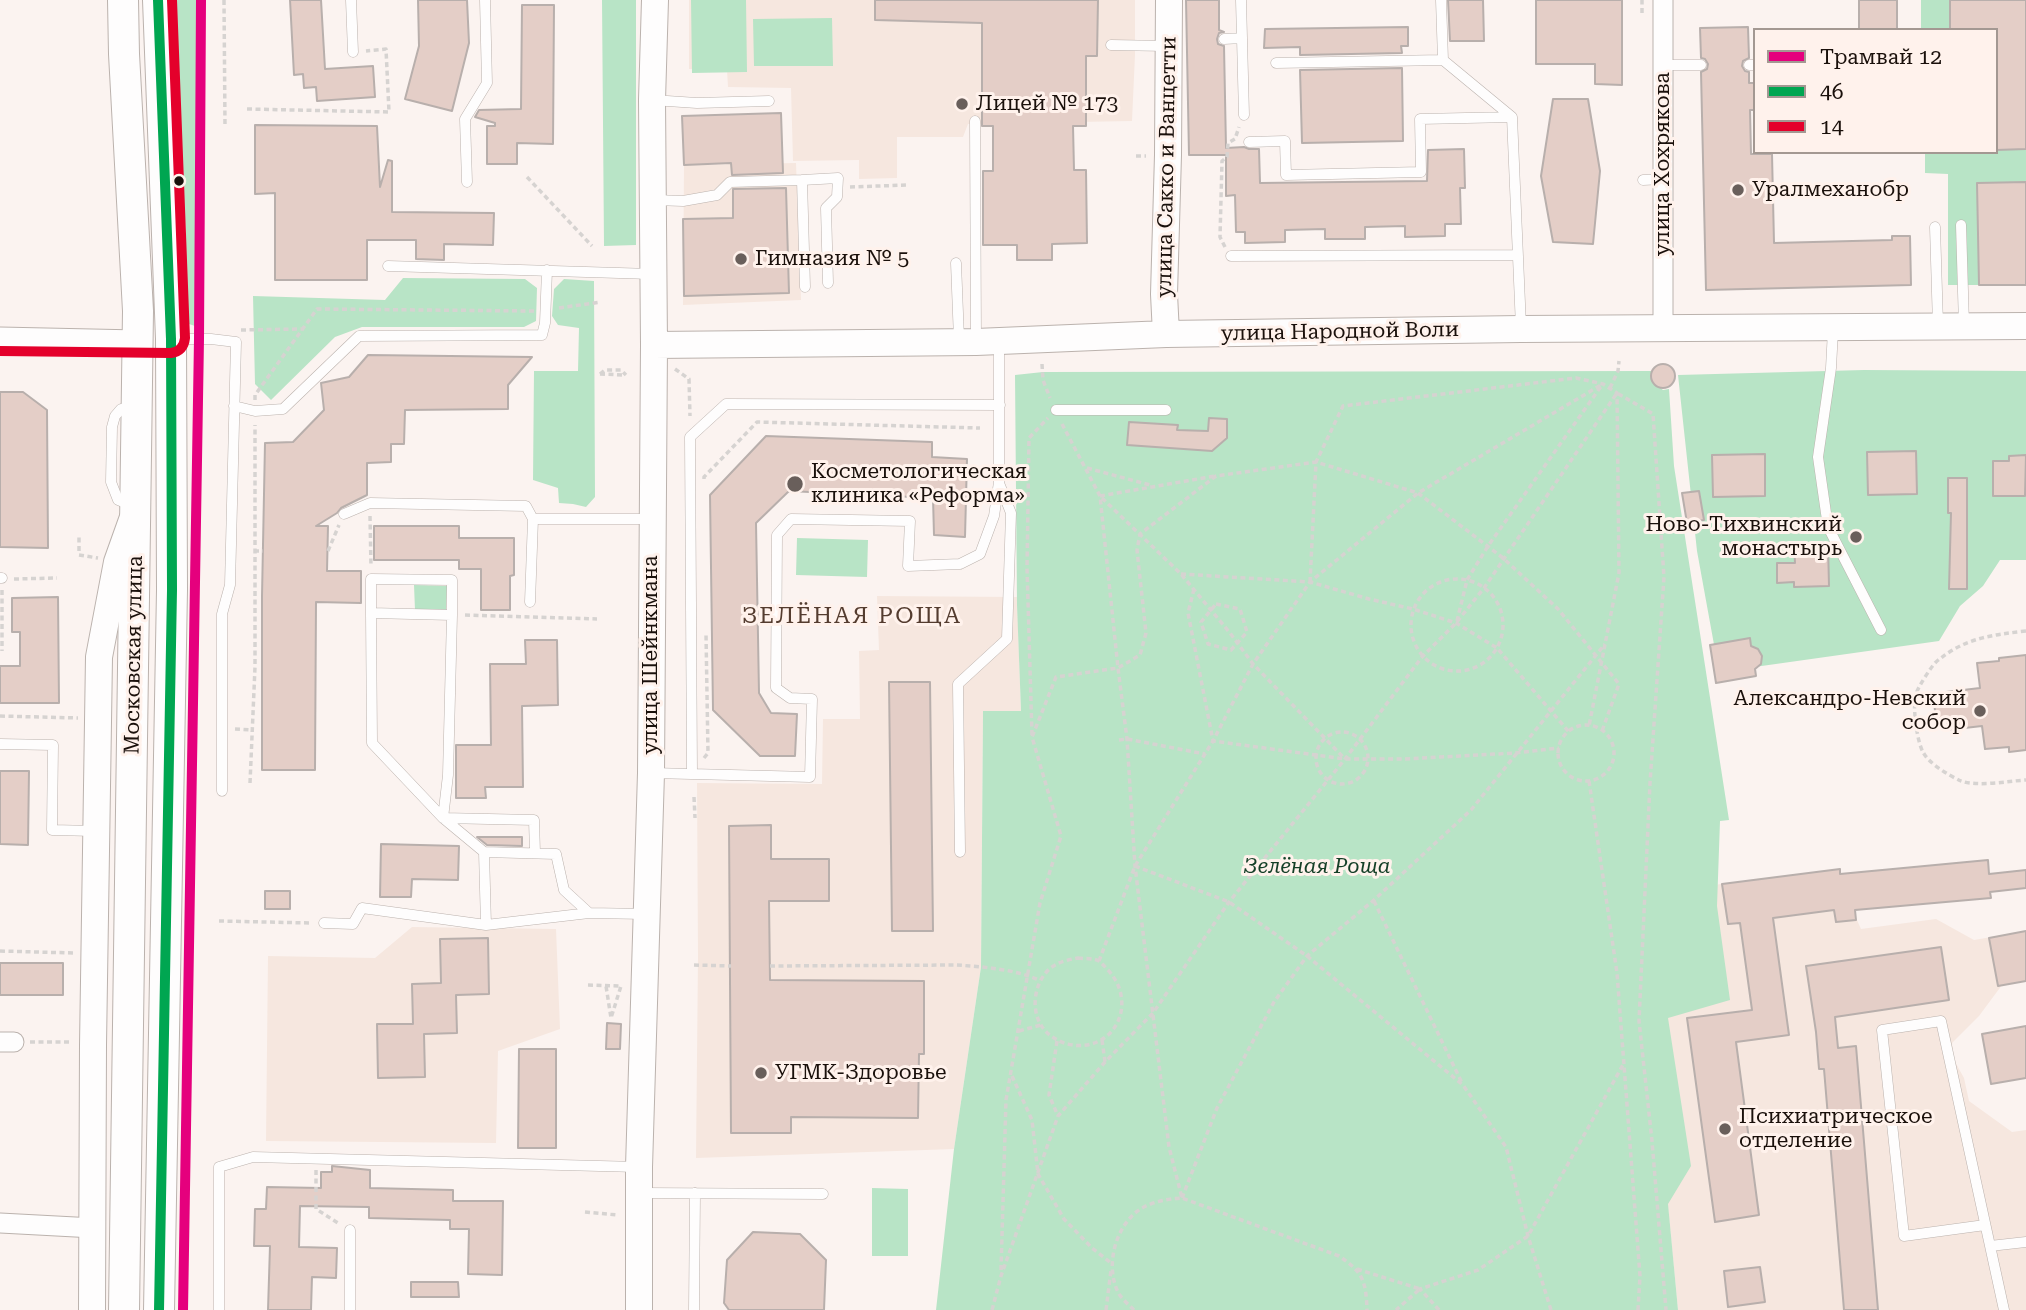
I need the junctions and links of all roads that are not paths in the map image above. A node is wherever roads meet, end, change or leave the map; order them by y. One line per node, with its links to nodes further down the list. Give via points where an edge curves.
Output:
1 (123, 0): 48 (main road, Московская улица)
2 (158, 0): 47 (main road, Московская улица)
3 (351, 0): 14 (lane)
4 (485, 0): 28 (lane, via 487,83 465,119)
5 (655, 0): 19 (street, улица Шейнкмана)
6 (1168, 0): 12 (street, улица Сакко и Ванцетти)
7 (1241, 0): 10 (lane)
8 (1441, 0): 15 (lane)
9 (1663, 0): 17 (street, улица Хохрякова)
10 (1242, 38): 11 (lane); 21 (lane)
11 (1224, 39)
12 (1173, 41): 13 (lane); 45 (street, улица Сакко и Ванцетти)
13 (1111, 45)
14 (353, 52)
15 (1443, 60): 16 (lane); 22 (lane)
16 (1276, 63)
17 (1663, 65): 18 (lane); 25 (street, улица Хохрякова)
18 (1701, 65)
19 (652, 100): 20 (lane); 29 (street, улица Шейнкмана)
20 (769, 101)
21 (1244, 115)
22 (1512, 117): 24 (lane, via 1420,119 1420,172 1286,175 1285,141); 32 (lane)
23 (975, 121): 49 (lane)
24 (1249, 142)
25 (1663, 178): 27 (lane); 44 (street, улица Хохрякова)
26 (802, 180): 29 (lane, via 730,181 717,195); 38 (lane, via 838,178 837,197 826,208); 39 (lane)
27 (1643, 180)
28 (467, 182)
29 (653, 200): 37 (street, улица Шейнкмана)
30 (1961, 225): 40 (lane)
31 (1935, 227): 40 (lane)
32 (1516, 255): 33 (lane); 43 (lane)
33 (1231, 256)
34 (956, 263): 49 (lane)
35 (388, 266): 36 (lane)
36 (547, 270): 37 (lane); 52 (lane, via 542,335 359,335 283,409 255,411)
37 (652, 274): 50 (street, улица Шейнкмана)
38 (828, 283)
39 (805, 287)
40 (1951, 326): 41 (street, улица Народной Воли); 42 (street, улица Народной Воли)
41 (2026, 326)
42 (1833, 327): 44 (street, улица Народной Воли); 63 (lane, via 1818,457 1828,527)
43 (1521, 329): 44 (street, улица Народной Воли); 45 (street, улица Народной Воли)
44 (1663, 329)
45 (1166, 334): 49 (street, улица Народной Воли)
46 (0, 337): 48 (street)
47 (171, 339): 48 (main road); 52 (lane, via 236,342); 89 (main road, Московская улица, via 171,678)
48 (138, 340): 56 (main road, Московская улица)
49 (978, 341): 50 (street, улица Народной Воли); 51 (lane)
50 (654, 345): 59 (street, улица Шейнкмана)
51 (1000, 405): 55 (lane); 66 (lane, via 726,404 690,437)
52 (234, 406): 67 (lane, via 230,585 222,614)
53 (1166, 410): 54 (lane)
54 (1056, 411)
55 (999, 482): 66 (lane, via 994,516 980,554 960,564 908,566 910,521 791,519 777,535 776,688 790,698 812,699 810,777); 71 (lane, via 1011,513 1007,639 958,684)
56 (137, 508): 69 (street, Московская улица, via 117,562 99,657); 88 (main road, Московская улица)
57 (344, 513): 58 (lane, via 370,503 526,506)
58 (533, 519): 59 (lane); 60 (lane)
59 (651, 519): 65 (street, улица Шейнкмана)
60 (530, 602)
61 (371, 613): 62 (lane); 62 (lane, via 371,579 452,580); 68 (lane, via 372,743)
62 (452, 615): 68 (lane)
63 (1881, 630)
64 (0, 744): 69 (lane, via 53,745 52,830)
65 (651, 773): 66 (lane); 74 (street, улица Шейнкмана)
66 (692, 774)
67 (222, 791)
68 (443, 818): 70 (lane); 72 (lane, via 534,820)
69 (96, 831): 83 (street, Московская улица)
70 (484, 852): 72 (lane); 76 (lane)
71 (960, 852)
72 (535, 853): 73 (lane, via 556,854 564,890)
73 (589, 913): 74 (lane); 76 (lane)
74 (646, 914): 77 (street, улица Шейнкмана)
75 (324, 923): 76 (lane, via 353,924 362,908)
76 (486, 925)
77 (639, 1167): 78 (street, улица Шейнкмана); 90 (lane, via 315,1157 253,1157 219,1167)
78 (640, 1193): 79 (lane); 92 (street, улица Шейнкмана)
79 (695, 1193): 80 (lane); 93 (lane)
80 (823, 1194)
81 (0, 1223): 83 (street)
82 (1985, 1225): 82 (lane, via 1904,1236 1882,1030 1941,1021); 86 (lane)
83 (94, 1228): 87 (street, Московская улица)
84 (350, 1230): 91 (lane)
85 (2026, 1242): 86 (lane)
86 (1990, 1246): 94 (lane)
87 (92, 1310)
88 (124, 1310)
89 (159, 1310)
90 (219, 1310)
91 (350, 1310)
92 (639, 1310)
93 (694, 1310)
94 (2004, 1310)

